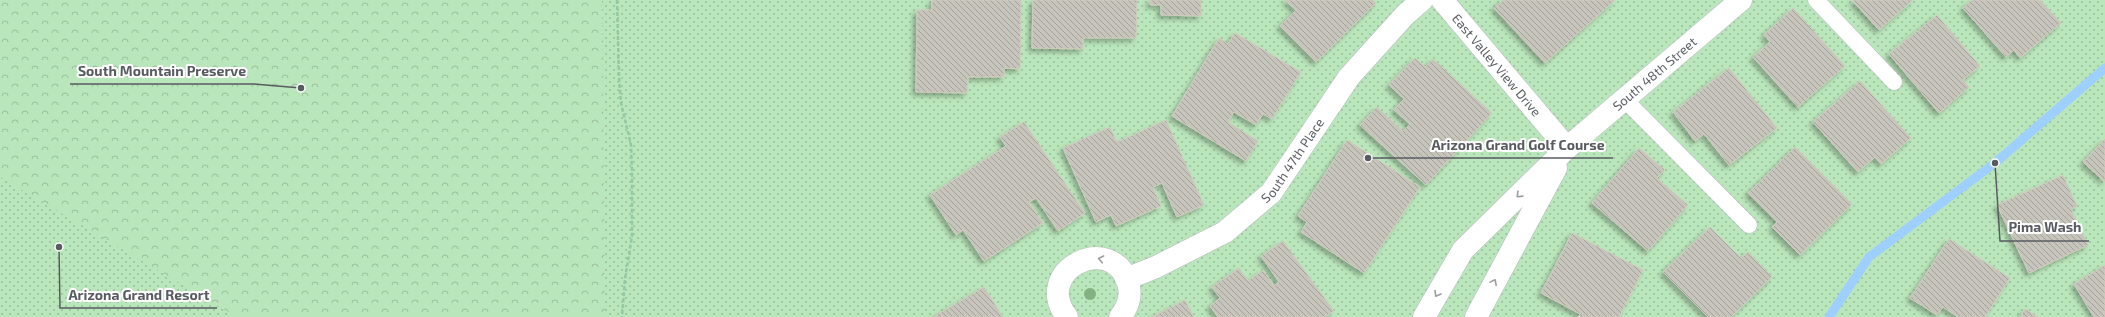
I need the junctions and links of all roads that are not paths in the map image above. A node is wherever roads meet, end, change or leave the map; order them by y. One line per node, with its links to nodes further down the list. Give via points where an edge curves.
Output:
1 (1422, 0): 9 (street, South 47th Place, via 1349,76 1271,193 1225,232 1156,267)
2 (1442, 0): 7 (street, East Valley View Drive)
3 (1741, 0): 6 (street, South 48th Street)
4 (1816, 0): 5 (lane)
5 (1894, 82)
6 (1625, 100): 7 (street, South 48th Street); 8 (lane)
7 (1567, 148): 12 (street, South 48th Street, one-way to 12, via 1463,250); 13 (street, South 48th Street, one-way to 7)
8 (1749, 225)
9 (1126, 279): 10 (street, one-way to 10, via 1120,269 1110,261 1098,258 1075,263 1066,272 1059,288 1060,307); 11 (street, via 1130,290 1129,301)
10 (1067, 317)
11 (1120, 317)
12 (1424, 317)
13 (1476, 317)

